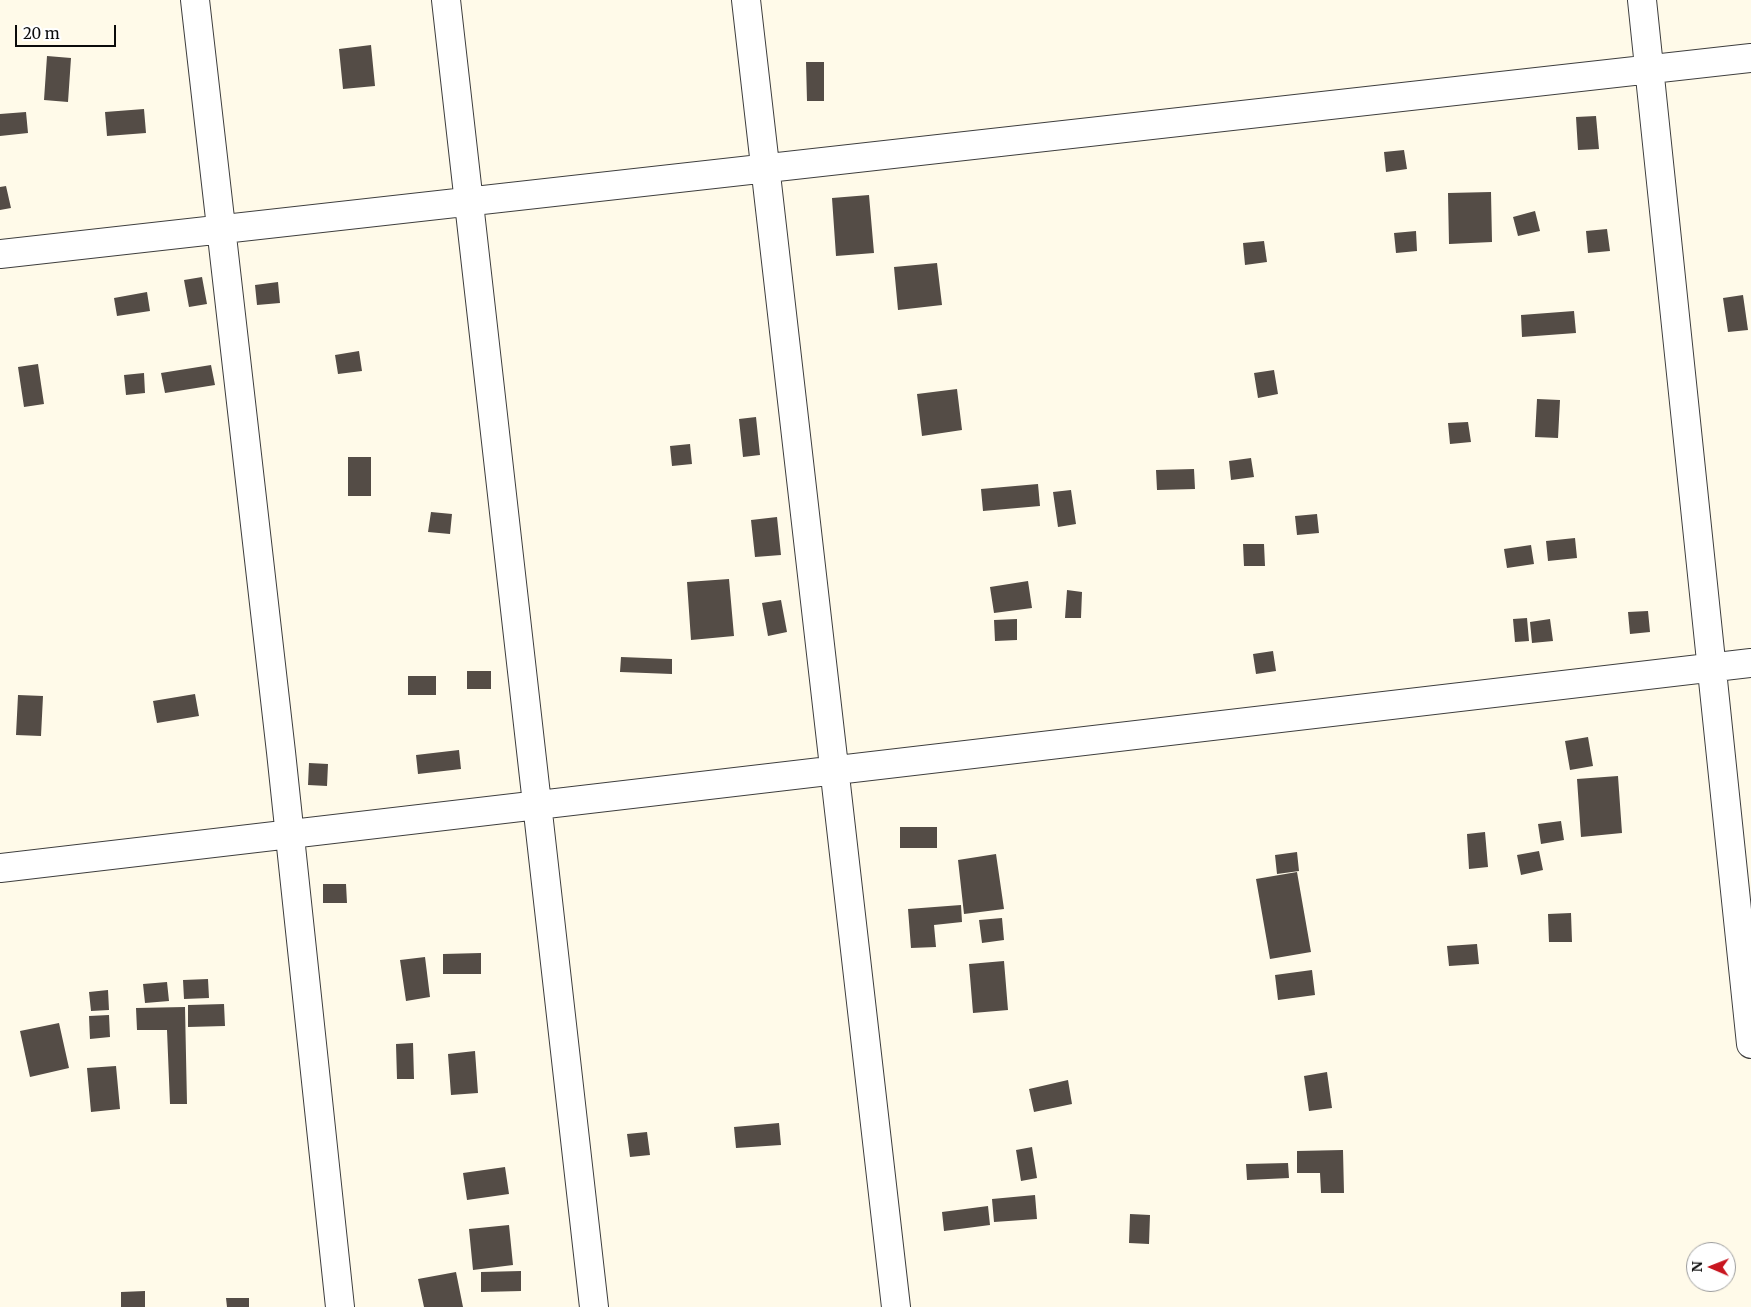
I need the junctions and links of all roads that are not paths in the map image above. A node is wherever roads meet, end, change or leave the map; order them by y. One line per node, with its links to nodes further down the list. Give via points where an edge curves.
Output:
1 (195, 0): 9 (street)
2 (446, 0): 8 (street)
3 (746, 0): 7 (street)
4 (1642, 0): 6 (street)
5 (1751, 58): 6 (street)
6 (1650, 69): 7 (street); 12 (street)
7 (765, 168): 8 (street); 13 (street)
8 (469, 201): 9 (street); 14 (street)
9 (221, 229): 10 (street); 15 (street)
10 (0, 254)
11 (1751, 663): 12 (street)
12 (1712, 667): 13 (street); 17 (street)
13 (835, 770): 14 (street); 20 (street)
14 (537, 805): 15 (street); 19 (street)
15 (289, 834): 16 (street); 18 (street)
16 (0, 868)
17 (1751, 1044)
18 (340, 1307)
19 (594, 1307)
20 (896, 1307)

